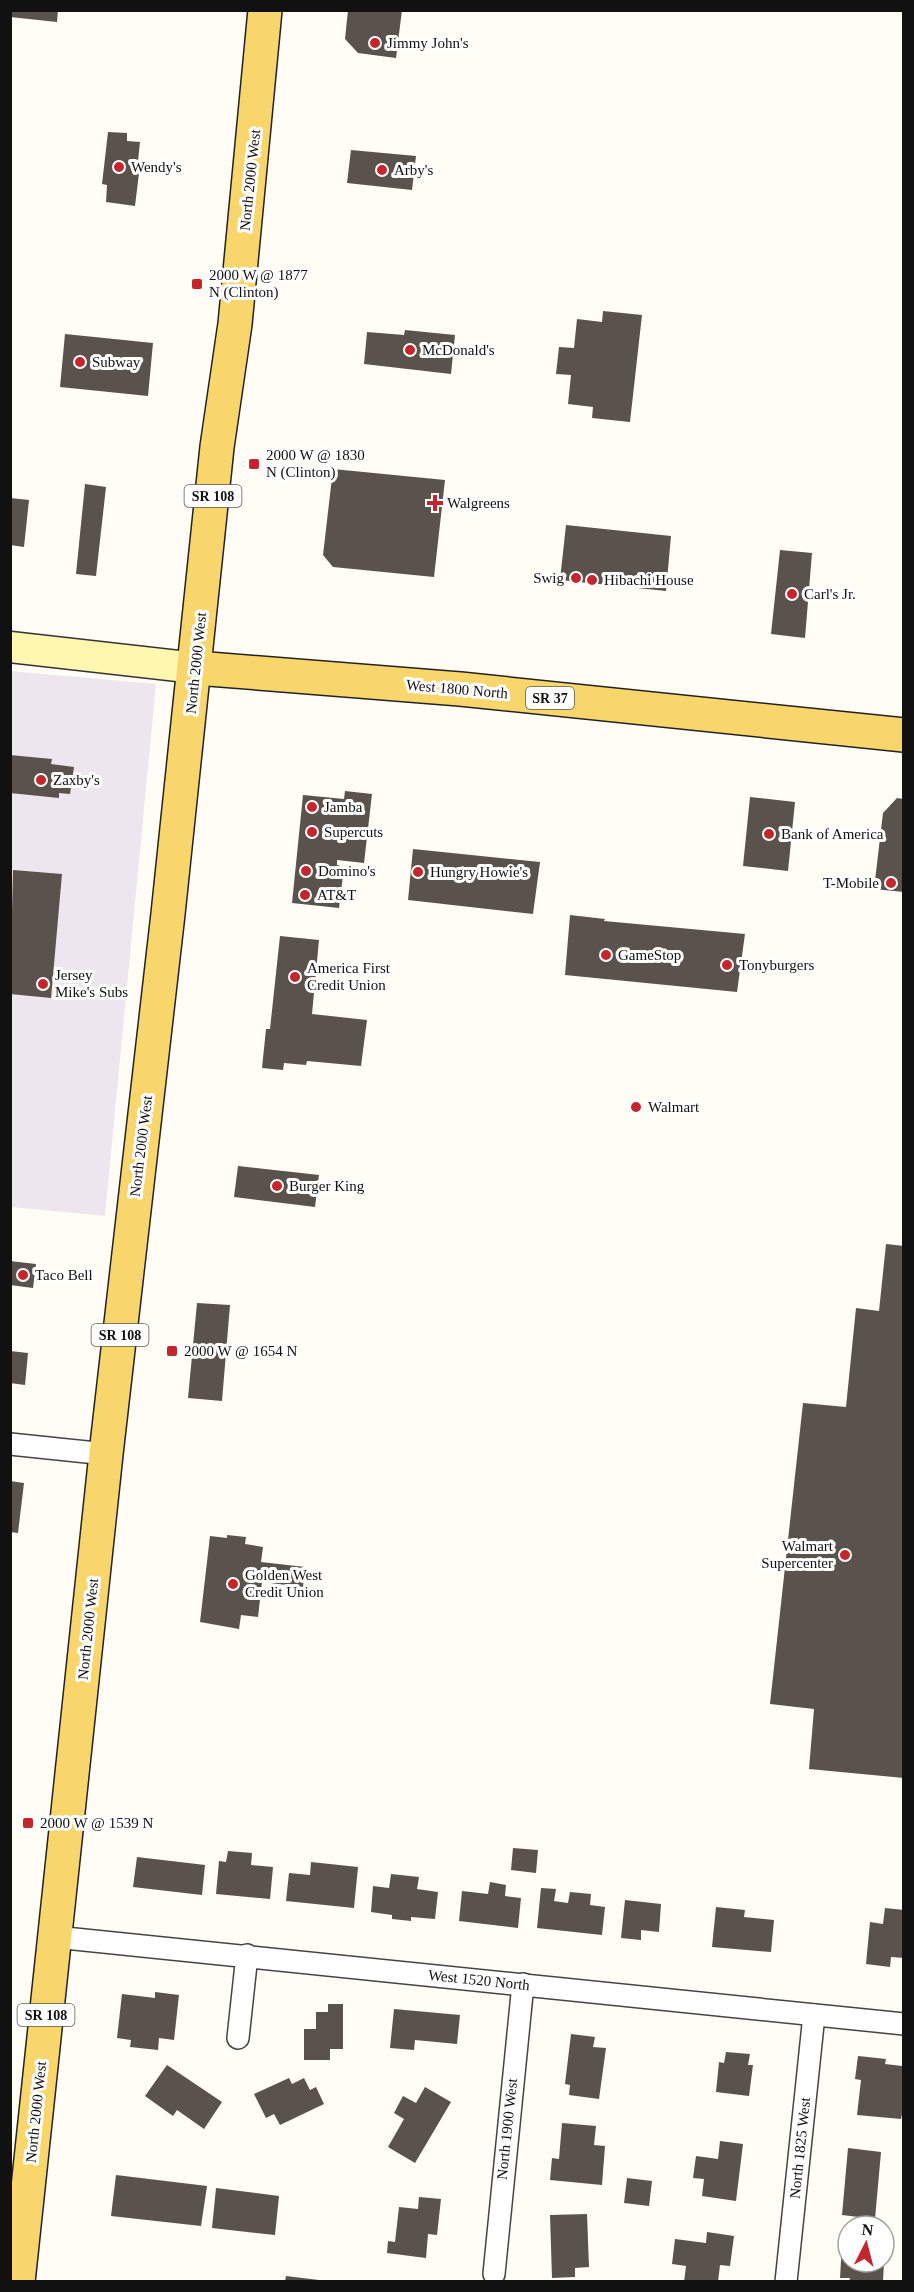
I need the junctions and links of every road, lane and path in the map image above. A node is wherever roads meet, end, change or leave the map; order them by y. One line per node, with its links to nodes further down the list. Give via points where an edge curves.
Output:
1 (265, 10): 3 (main road, North 2000 West / SR 108)
2 (10, 647): 3 (main road, West 1800 North / SR 37)
3 (196, 668): 4 (main road, West 1800 North / SR 37, via 460,689); 6 (main road, North 2000 West / SR 108)
4 (903, 735)
5 (10, 1444): 6 (street)
6 (106, 1454): 7 (main road, North 2000 West / SR 108)
7 (55, 1937): 8 (street, West 1520 North); 14 (main road, North 2000 West / SR 108)
8 (247, 1956): 9 (street, West 1520 North); 12 (street)
9 (523, 1984): 10 (street, West 1520 North); 13 (street, North 1900 West)
10 (814, 2015): 11 (street, West 1520 North); 15 (street, North 1825 West)
11 (903, 2024)
12 (238, 2038)
13 (494, 2274)
14 (18, 2282)
15 (786, 2282)

